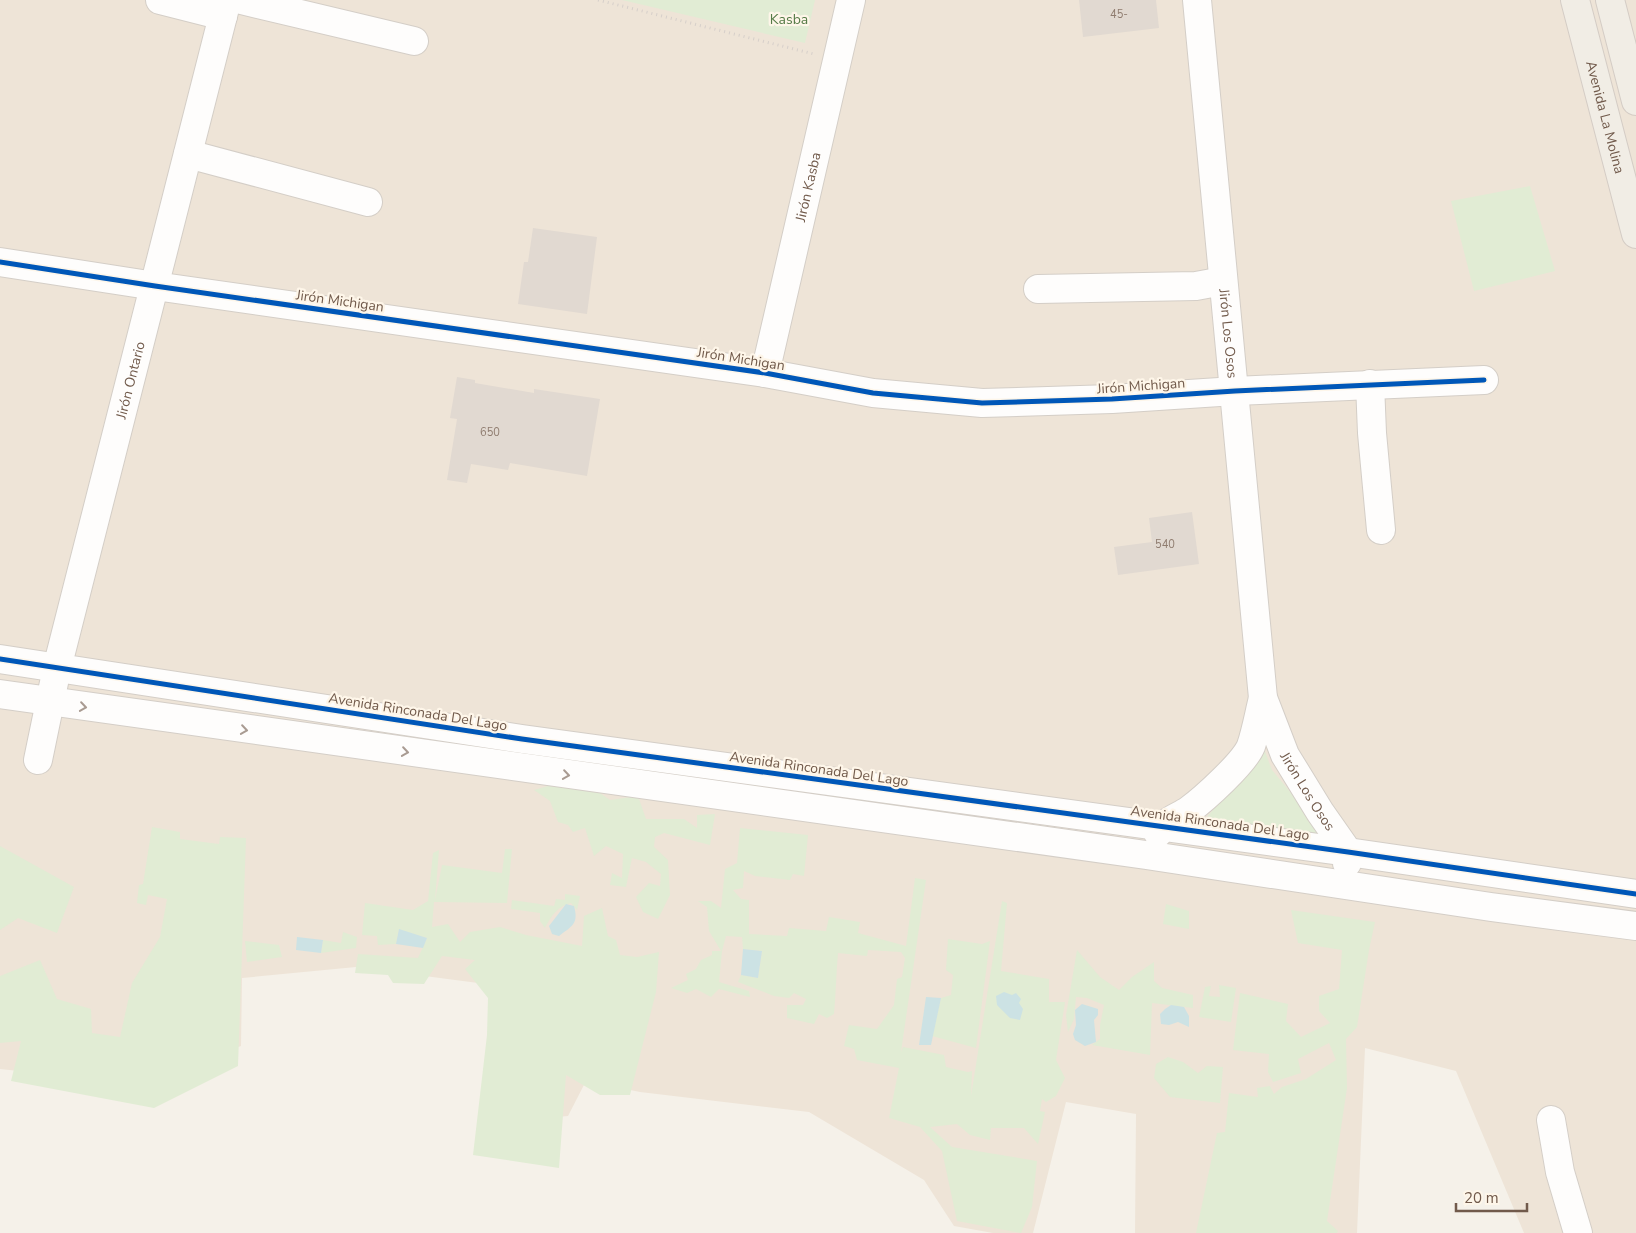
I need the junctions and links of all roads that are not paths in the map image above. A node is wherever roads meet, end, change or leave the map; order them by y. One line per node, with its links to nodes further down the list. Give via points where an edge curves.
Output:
1 (160, 0): 6 (street)
2 (851, 0): 16 (street, Jirón Kasba)
3 (1197, 0): 13 (street, Jirón Los Osos)
4 (1575, 0): 11 (main road, Avenida La Molina)
5 (1610, 0): 8 (main road)
6 (230, 5): 7 (street); 9 (street, Jirón Ontario)
7 (414, 41)
8 (1636, 100)
9 (188, 154): 10 (street); 14 (street, Jirón Ontario)
10 (368, 202)
11 (1636, 234)
12 (0, 262): 14 (street, Jirón Michigan)
13 (1223, 281): 15 (street, via 1196,286); 19 (street, Jirón Los Osos)
14 (155, 286): 16 (street, Jirón Michigan); 22 (street, Jirón Ontario)
15 (1038, 289)
16 (765, 373): 19 (street, Jirón Michigan, via 874,393 982,403 1112,400)
17 (1484, 380): 18 (street, Jirón Michigan)
18 (1370, 384): 19 (street, Jirón Michigan); 20 (street)
19 (1235, 391): 24 (street, Jirón Los Osos)
20 (1381, 530)
21 (0, 659): 22 (street, Avenida Rinconada Del Lago)
22 (57, 668): 25 (street, Jirón Ontario); 27 (street, Avenida Rinconada Del Lago, via 522,739)
23 (0, 694): 25 (street)
24 (1263, 698): 27 (street, Jirón Los Osos, via 1250,748 1241,760 1212,792); 28 (street, Jirón Los Osos, via 1285,755)
25 (50, 702): 26 (street, Jirón Ontario); 29 (street, one-way to 29)
26 (38, 760)
27 (1162, 827): 28 (street, Avenida Rinconada Del Lago); 29 (street, Jirón Los Osos)
28 (1348, 852): 30 (street); 31 (street, Avenida Rinconada Del Lago)
29 (1146, 856): 30 (street)
30 (1344, 884): 33 (street)
31 (1570, 884): 32 (street, Avenida Rinconada Del Lago); 33 (street)
32 (1636, 894)
33 (1565, 916): 34 (street)
34 (1636, 926)
35 (1551, 1120): 36 (street, via 1560,1172)
36 (1578, 1233)

